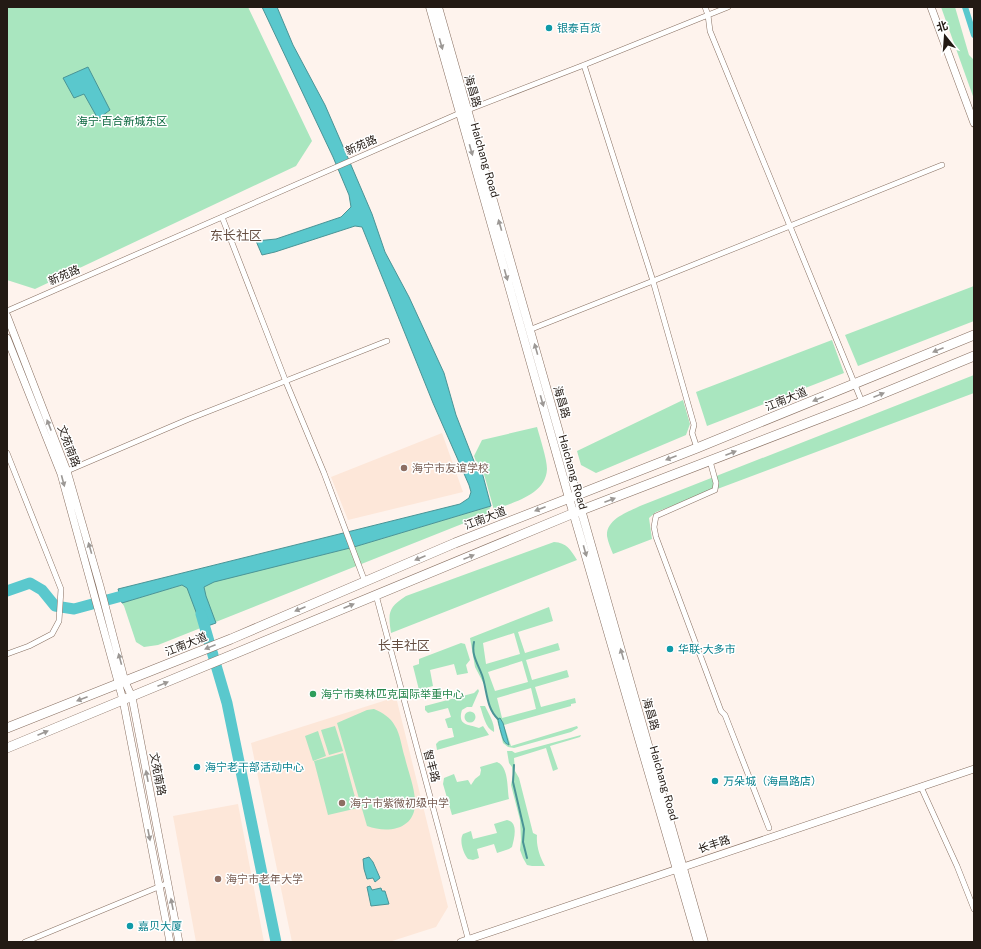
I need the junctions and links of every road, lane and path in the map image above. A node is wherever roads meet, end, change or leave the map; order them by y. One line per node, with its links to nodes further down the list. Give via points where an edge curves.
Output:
1 (430, 7): 8 (main road, Haichang Road, one-way to 8)
2 (438, 7): 8 (main road, 海昌路)
3 (705, 7): 6 (street)
4 (728, 7): 6 (street, 新苑路)
5 (931, 7): 9 (main road)
6 (708, 15): 7 (street, 新苑路); 12 (street, via 710,31)
7 (584, 65): 8 (street, 新苑路); 13 (street)
8 (464, 112): 11 (street, 新苑路); 16 (main road, Haichang Road)
9 (974, 123)
10 (942, 165): 12 (street)
11 (222, 217): 14 (street, 新苑路); 21 (street)
12 (790, 226): 13 (street); 22 (street)
13 (653, 281): 16 (street); 24 (street, via 694,424 692,433)
14 (7, 311)
15 (7, 316): 27 (main road, 文苑南路, one-way to 15)
16 (526, 331): 28 (main road, 海昌路)
17 (974, 335): 22 (highway, 江南大道, one-way to 22)
18 (7, 338): 33 (main road, 文苑南路, one-way to 33, via 61,474 99,615)
19 (387, 341): 21 (street)
20 (974, 356): 23 (highway, one-way to 20)
21 (286, 382): 27 (street, via 189,419); 30 (street)
22 (855, 383): 23 (street); 24 (highway, 江南大道, one-way to 24)
23 (862, 402): 26 (highway, one-way to 23)
24 (697, 448): 28 (highway, 江南大道, one-way to 28)
25 (7, 453): 32 (street, via 61,589 59,620 52,634)
26 (710, 461): 29 (highway, one-way to 26); 39 (street, via 716,483 715,490 656,516 654,527 721,711 725,715)
27 (67, 471): 33 (main road, 文苑南路, one-way to 27, via 108,613)
28 (573, 496): 29 (main road, 海昌路); 30 (highway, 江南大道, one-way to 30)
29 (578, 512): 31 (highway, one-way to 29); 40 (main road, Haichang Road)
30 (366, 582): 33 (highway, 江南大道, one-way to 33)
31 (376, 595): 34 (highway, one-way to 31); 44 (street, 智丰路)
32 (7, 654)
33 (122, 683): 34 (main road, 文苑南路); 35 (highway, 江南大道, one-way to 35)
34 (127, 698): 36 (highway, one-way to 34); 41 (main road, 文苑南路, one-way to 34); 42 (main road, 文苑南路, one-way to 42)
35 (7, 728)
36 (7, 748)
37 (974, 769): 38 (main road, 长丰路)
38 (921, 787): 40 (main road, 长丰路); 43 (street)
39 (769, 828)
40 (680, 867): 44 (main road, 长丰路); 49 (main road, Haichang Road); 50 (main road)
41 (168, 883): 42 (street); 47 (main road, 文苑南路, one-way to 41)
42 (159, 887): 45 (street); 46 (main road, 文苑南路)
43 (974, 909)
44 (469, 941): 48 (main road, 长丰路)
45 (25, 942)
46 (170, 942)
47 (179, 942)
48 (461, 942)
49 (698, 942)
50 (704, 942)

